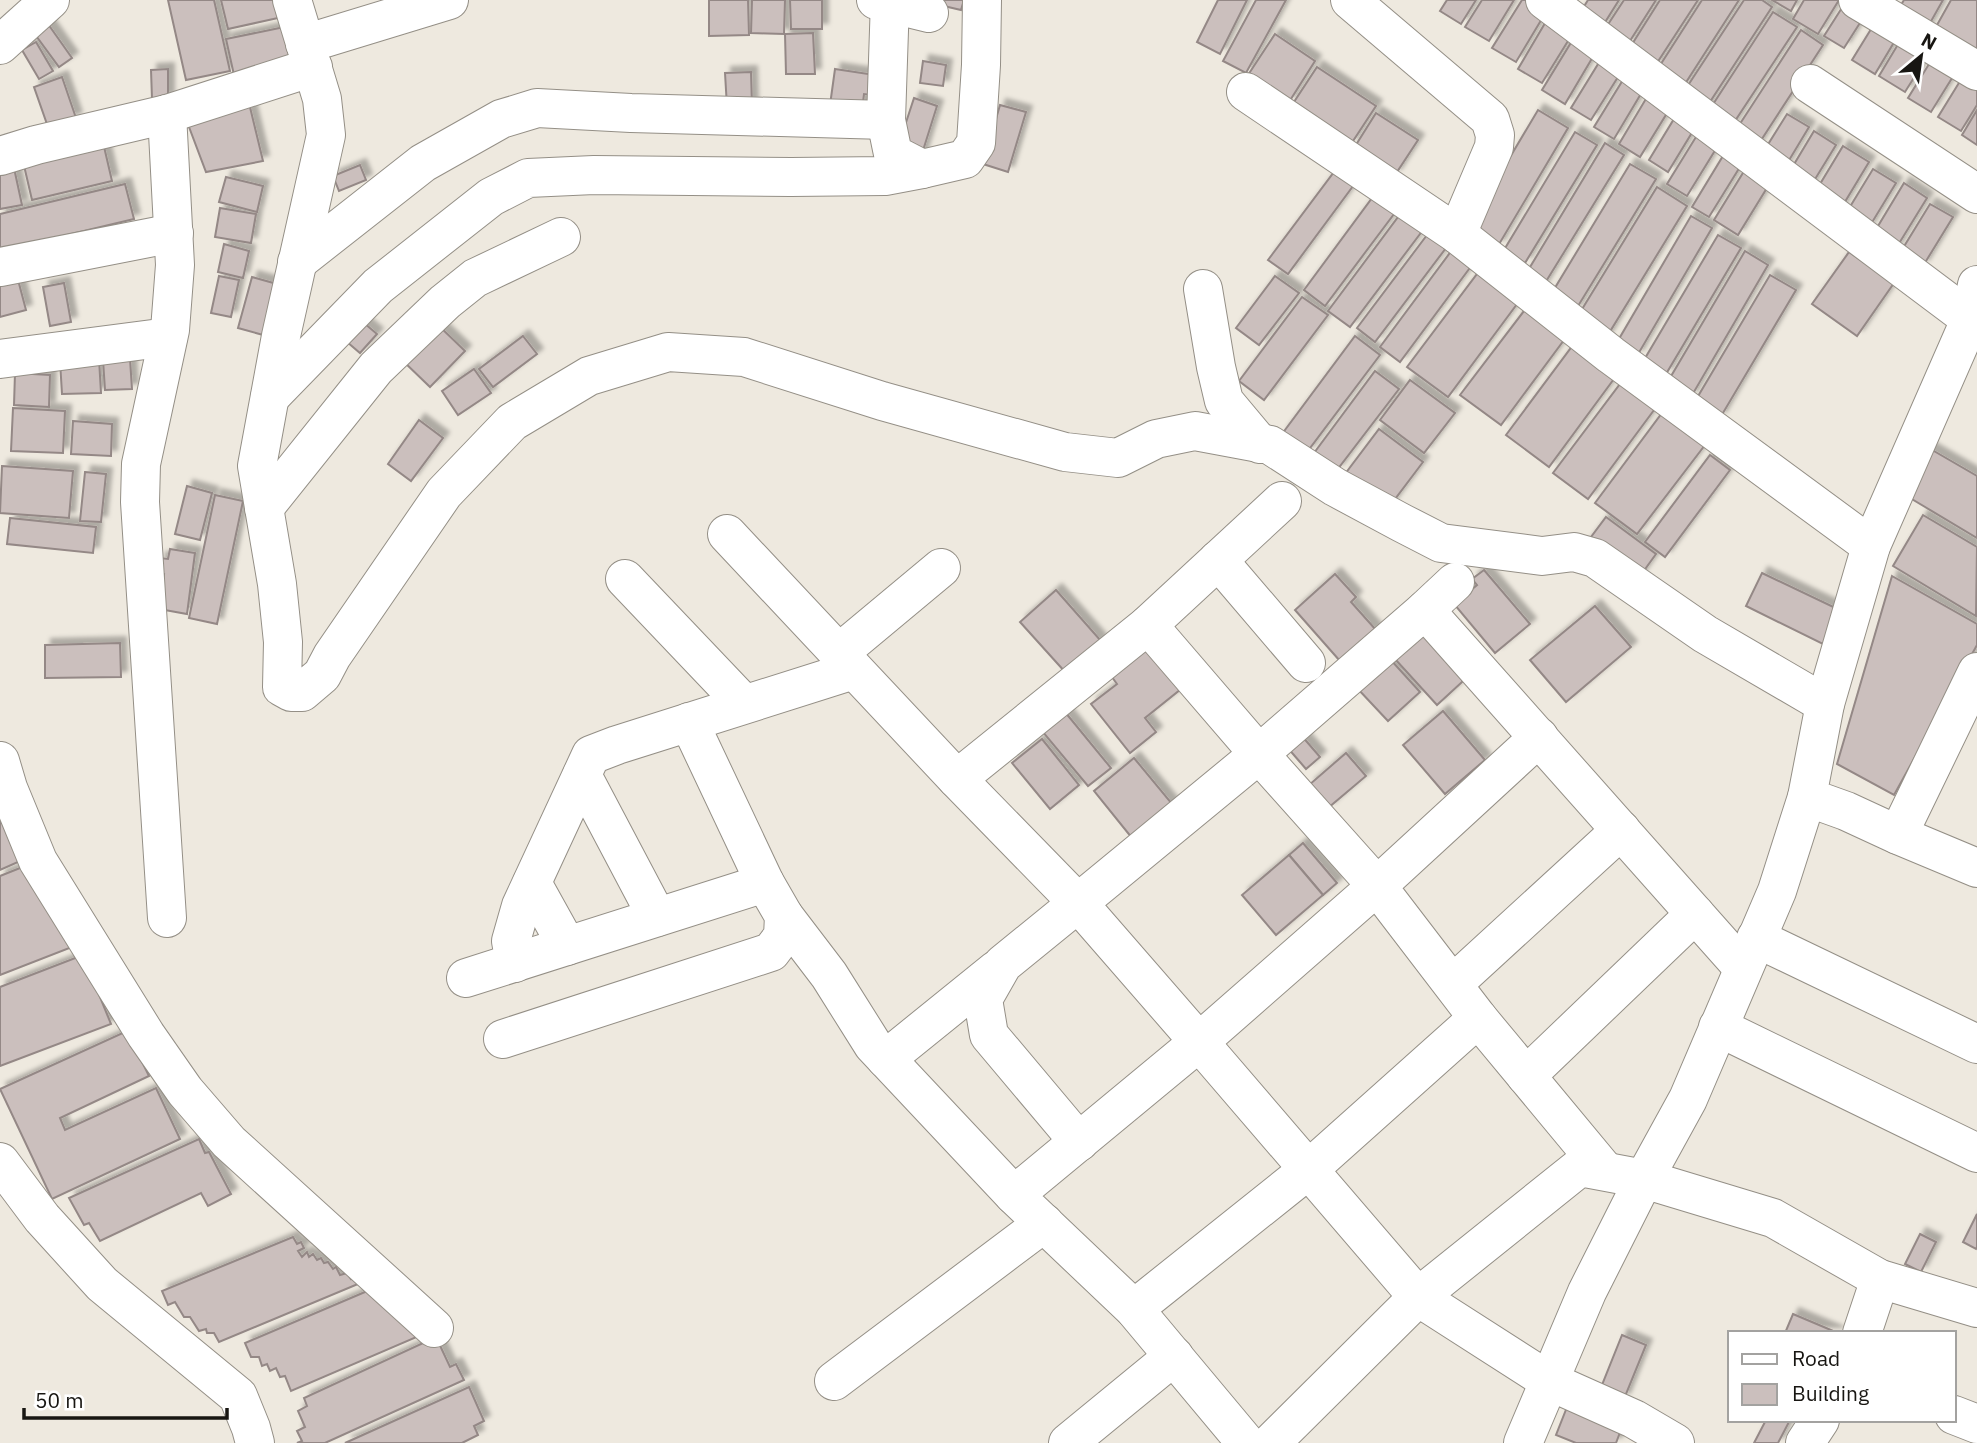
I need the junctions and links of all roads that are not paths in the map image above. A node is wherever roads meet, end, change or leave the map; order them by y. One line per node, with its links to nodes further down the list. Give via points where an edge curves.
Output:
1 (50, 0): 10 (street)
2 (292, 0): 11 (street)
3 (449, 0): 11 (street)
4 (982, 0): 18 (street, via 976,143 965,159)
5 (1350, 0): 21 (street, via 1490,119 1494,147)
6 (1545, 0): 26 (street)
7 (1858, 0): 12 (street)
8 (885, 1): 9 (street); 16 (street)
9 (929, 13)
10 (0, 45)
11 (309, 55): 15 (street); 23 (street, via 322,99 326,135)
12 (1977, 71)
13 (1810, 85): 19 (street)
14 (1246, 92): 21 (street)
15 (167, 114): 17 (street); 20 (street)
16 (886, 120): 18 (street, via 893,154); 23 (street, via 537,107 501,119 424,163)
17 (1, 156)
18 (922, 169): 29 (street, via 885,176 528,178 491,197 378,286)
19 (1977, 194)
20 (174, 233): 24 (street); 27 (street, via 176,265)
21 (1457, 234): 34 (street, via 1611,355)
22 (561, 237): 32 (street, via 475,278 445,302 376,368)
23 (297, 262): 29 (street)
24 (0, 267)
25 (1203, 289): 30 (street, via 1223,401)
26 (1975, 310): 34 (street)
27 (168, 337): 28 (street); 63 (street, via 143,451 139,502)
28 (0, 359)
29 (270, 397): 32 (street, via 257,467)
30 (1260, 444): 32 (street, via 1195,431 1156,439 1118,458 1065,452 744,357 668,352 589,376 512,422 444,493 322,675 302,692 282,687 283,642); 45 (street, via 1270,445 1335,487 1441,543 1542,556 1574,552 1595,558 1704,634)
31 (1282, 501): 35 (street)
32 (264, 508)
33 (727, 534): 41 (street)
34 (1871, 546): 45 (street)
35 (1218, 560): 40 (street); 42 (street)
36 (941, 568): 41 (street)
37 (625, 579): 44 (street)
38 (1455, 582): 39 (street)
39 (1425, 610): 47 (street); 48 (street)
40 (1149, 625): 48 (street); 51 (street)
41 (846, 661): 44 (street); 51 (street)
42 (1306, 663)
43 (1977, 672): 54 (street)
44 (744, 704): 46 (street)
45 (1825, 704): 52 (street)
46 (689, 722): 50 (street, via 591,755); 57 (street)
47 (1539, 737): 53 (street); 58 (street)
48 (1259, 754): 58 (street); 59 (street)
49 (0, 761): 89 (street, via 38,861 185,1091 229,1142)
50 (582, 775): 56 (street); 62 (street)
51 (957, 779): 59 (street)
52 (1807, 797): 54 (street); 65 (street, via 1777,891)
53 (1621, 830): 60 (street); 69 (street)
54 (1898, 835): 55 (street)
55 (1977, 868)
56 (532, 883): 64 (street); 66 (street, via 511,942)
57 (765, 883): 61 (street); 62 (street)
58 (1377, 886): 69 (street); 73 (street)
59 (1078, 903): 67 (street); 73 (street)
60 (1695, 914): 65 (street); 76 (street)
61 (784, 916): 72 (street, via 783,936 771,952); 75 (street)
62 (657, 917): 64 (street)
63 (167, 918)
64 (567, 946): 66 (street)
65 (1750, 953): 71 (street); 74 (street)
66 (515, 962): 68 (street)
67 (1003, 964): 75 (street); 77 (street, via 983,999 989,1035)
68 (466, 978)
69 (1453, 984): 70 (street)
70 (1478, 1017): 76 (street); 80 (street)
71 (1718, 1027): 78 (street); 82 (street, via 1688,1099)
72 (503, 1039)
73 (1199, 1042): 77 (street); 80 (street)
74 (1977, 1044)
75 (886, 1059): 83 (street)
76 (1526, 1076): 81 (street)
77 (1079, 1142): 83 (street)
78 (1977, 1153)
79 (0, 1162): 97 (street, via 42,1218 102,1284 237,1396)
80 (1308, 1170): 86 (street); 88 (street)
81 (1605, 1171): 82 (street); 86 (street, via 1580,1167)
82 (1644, 1179): 85 (street, via 1773,1219); 93 (street)
83 (1014, 1195): 84 (street)
84 (1044, 1223): 88 (street); 92 (street)
85 (1880, 1279): 87 (street); 90 (street)
86 (1418, 1297): 93 (street); 100 (street)
87 (1977, 1308)
88 (1134, 1309): 91 (street)
89 (434, 1328)
90 (1863, 1331)
91 (1174, 1356): 98 (street); 99 (street)
92 (834, 1381)
93 (1549, 1381): 101 (street); 102 (street)
94 (1956, 1416): 96 (street)
95 (1819, 1422): 103 (street)
96 (1977, 1424)
97 (255, 1443)
98 (1068, 1443)
99 (1246, 1443)
100 (1271, 1443)
101 (1523, 1443)
102 (1675, 1443)
103 (1805, 1443)

